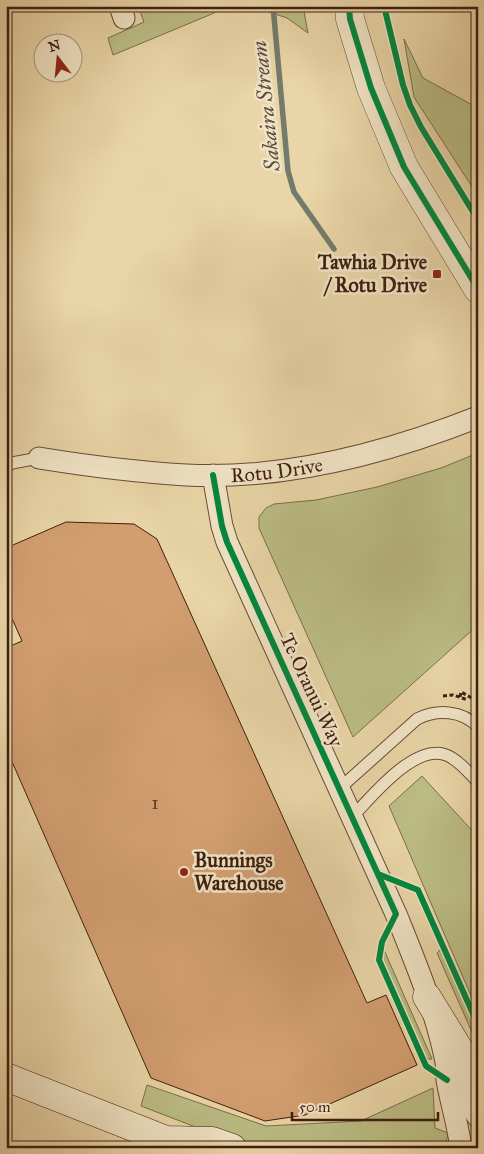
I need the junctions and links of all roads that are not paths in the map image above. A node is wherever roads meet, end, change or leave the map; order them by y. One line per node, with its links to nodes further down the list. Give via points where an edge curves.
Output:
1 (349, 6): 2 (main road, via 371,88 404,167)
2 (478, 289)
3 (478, 417): 6 (street, Rotu Drive, via 398,446 320,464)
4 (39, 458): 5 (lane); 6 (street, Rotu Drive, via 112,470)
5 (6, 467)
6 (213, 475): 9 (street, Te Oranui Way, via 227,542)
7 (478, 727): 9 (lane, via 451,712 429,713 417,719)
8 (478, 782): 10 (lane, via 452,757 436,753 419,757 405,765)
9 (339, 789): 10 (street, Te Oranui Way)
10 (352, 817): 11 (street, Te Oranui Way, via 396,914)
11 (428, 998): 12 (street, Te Oranui Way); 14 (main road)
12 (446, 1063): 15 (street, Te Oranui Way); 18 (street, Te Oranui Way)
13 (6, 1077): 16 (main road)
14 (478, 1083)
15 (478, 1117)
16 (172, 1144): 17 (main road, via 212,1141)
17 (232, 1148)
18 (460, 1148)

